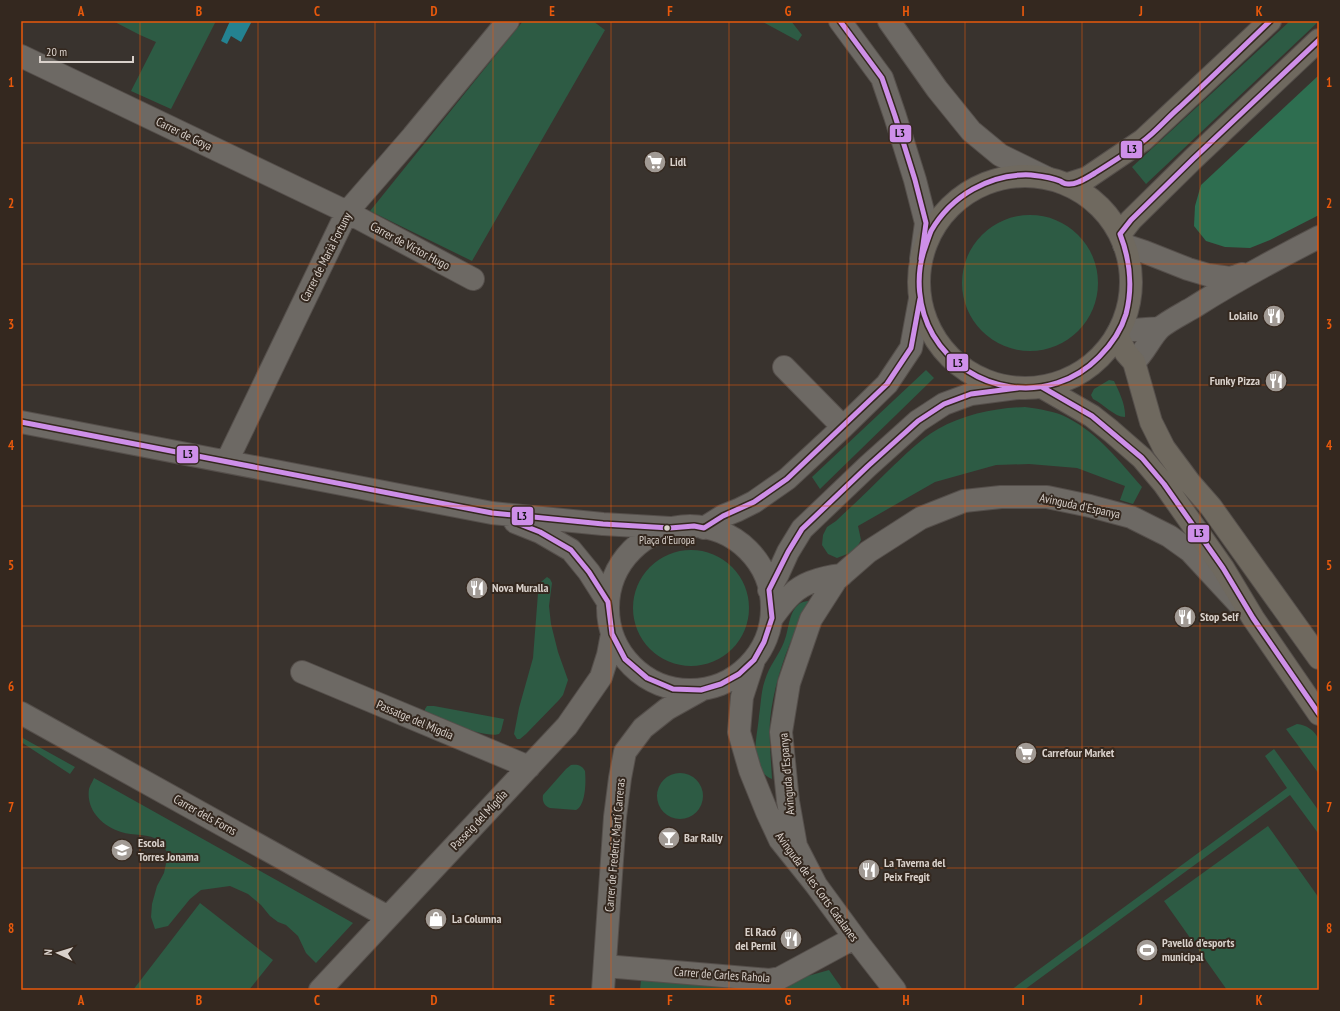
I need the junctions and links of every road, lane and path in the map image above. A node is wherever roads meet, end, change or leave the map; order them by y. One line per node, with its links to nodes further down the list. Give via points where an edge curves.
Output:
1 (508, 21): 9 (street, Carrer de Marià Fortuny)
2 (840, 21): 12 (street, via 882,78 926,223)
3 (889, 21): 7 (street, via 936,89 971,131 1000,155)
4 (1270, 21): 8 (main road, via 1143,140 1087,178)
5 (1319, 40): 11 (main road, via 1131,220)
6 (21, 56): 9 (street, Carrer de Goya)
7 (1047, 178): 8 (main road); 12 (main road, via 1011,176 970,190 947,208 938,220)
8 (1068, 184): 11 (main road, via 1093,200 1112,222)
9 (347, 212): 14 (street, Carrer de Víctor Hugo); 24 (street, Carrer de Marià Fortuny)
10 (1319, 237): 13 (street)
11 (1122, 240): 13 (street, via 1145,252 1208,275 1231,278); 17 (main road, via 1129,263 1130,285 1127,311)
12 (921, 259): 15 (main road)
13 (1253, 271): 16 (street)
14 (472, 279)
15 (920, 299): 21 (main road, via 924,317 932,334 956,363 986,381); 23 (street, via 911,348 887,384)
16 (1160, 328): 17 (street); 18 (street, via 1142,355)
17 (1118, 333): 18 (main road, via 1126,353); 20 (main road, via 1103,354 1085,369 1065,380)
18 (1134, 362): 34 (main road, via 1150,422 1164,448)
19 (784, 367): 23 (street)
20 (1042, 387): 21 (main road); 32 (main road, Avinguda d'Espanya, via 1092,416 1142,458 1211,550)
21 (1018, 388): 29 (street, via 971,394 944,404 918,421 802,528)
22 (21, 422): 24 (street)
23 (843, 427): 27 (street, via 781,482 754,502)
24 (227, 461): 25 (street)
25 (492, 513): 26 (street); 30 (street, via 540,532 571,550)
26 (670, 528): 27 (street); 30 (street, via 646,538 627,555 614,577)
27 (704, 528): 29 (street, via 717,530 738,542 755,558 767,579)
28 (842, 575): 31 (street, via 810,582 793,593); 32 (street, Avinguda d'Espanya, via 868,552 920,518 964,501 1002,497 1047,497 1131,517 1168,536 1190,551); 41 (street, Avinguda d'Espanya, via 836,580 811,619 789,684 782,732 788,801 796,846)
29 (769, 590): 31 (street)
30 (608, 602): 33 (street)
31 (772, 618): 35 (street, via 764,642)
32 (1253, 618): 39 (main road, Avinguda d'Espanya)
33 (612, 634): 37 (street, via 625,659 647,678 673,689); 40 (street, Passeig del Migdia, via 601,676 567,726)
34 (1319, 658)
35 (754, 660): 37 (street, via 739,674 722,684); 41 (street, Avinguda de les Corts Catalanes, via 742,697 739,732 748,763 780,840)
36 (302, 672): 40 (street, Passatge del Migdia)
37 (701, 690): 44 (street, Carrer de Frederic Martí Carreras, via 643,728 625,752 615,817)
38 (21, 713): 42 (street, Carrer dels Forns)
39 (1319, 714)
40 (529, 767): 42 (street, Passeig del Migdia)
41 (816, 885): 43 (street, Avinguda de les Corts Catalanes)
42 (388, 917): 45 (street, Passeig del Migdia)
43 (854, 938): 44 (street, Carrer de Carles Rahola, via 780,978 769,980); 47 (street, Avinguda de les Corts Catalanes)
44 (605, 966): 46 (street, Carrer de Frederic Martí Carreras)
45 (320, 990)
46 (603, 990)
47 (895, 990)

